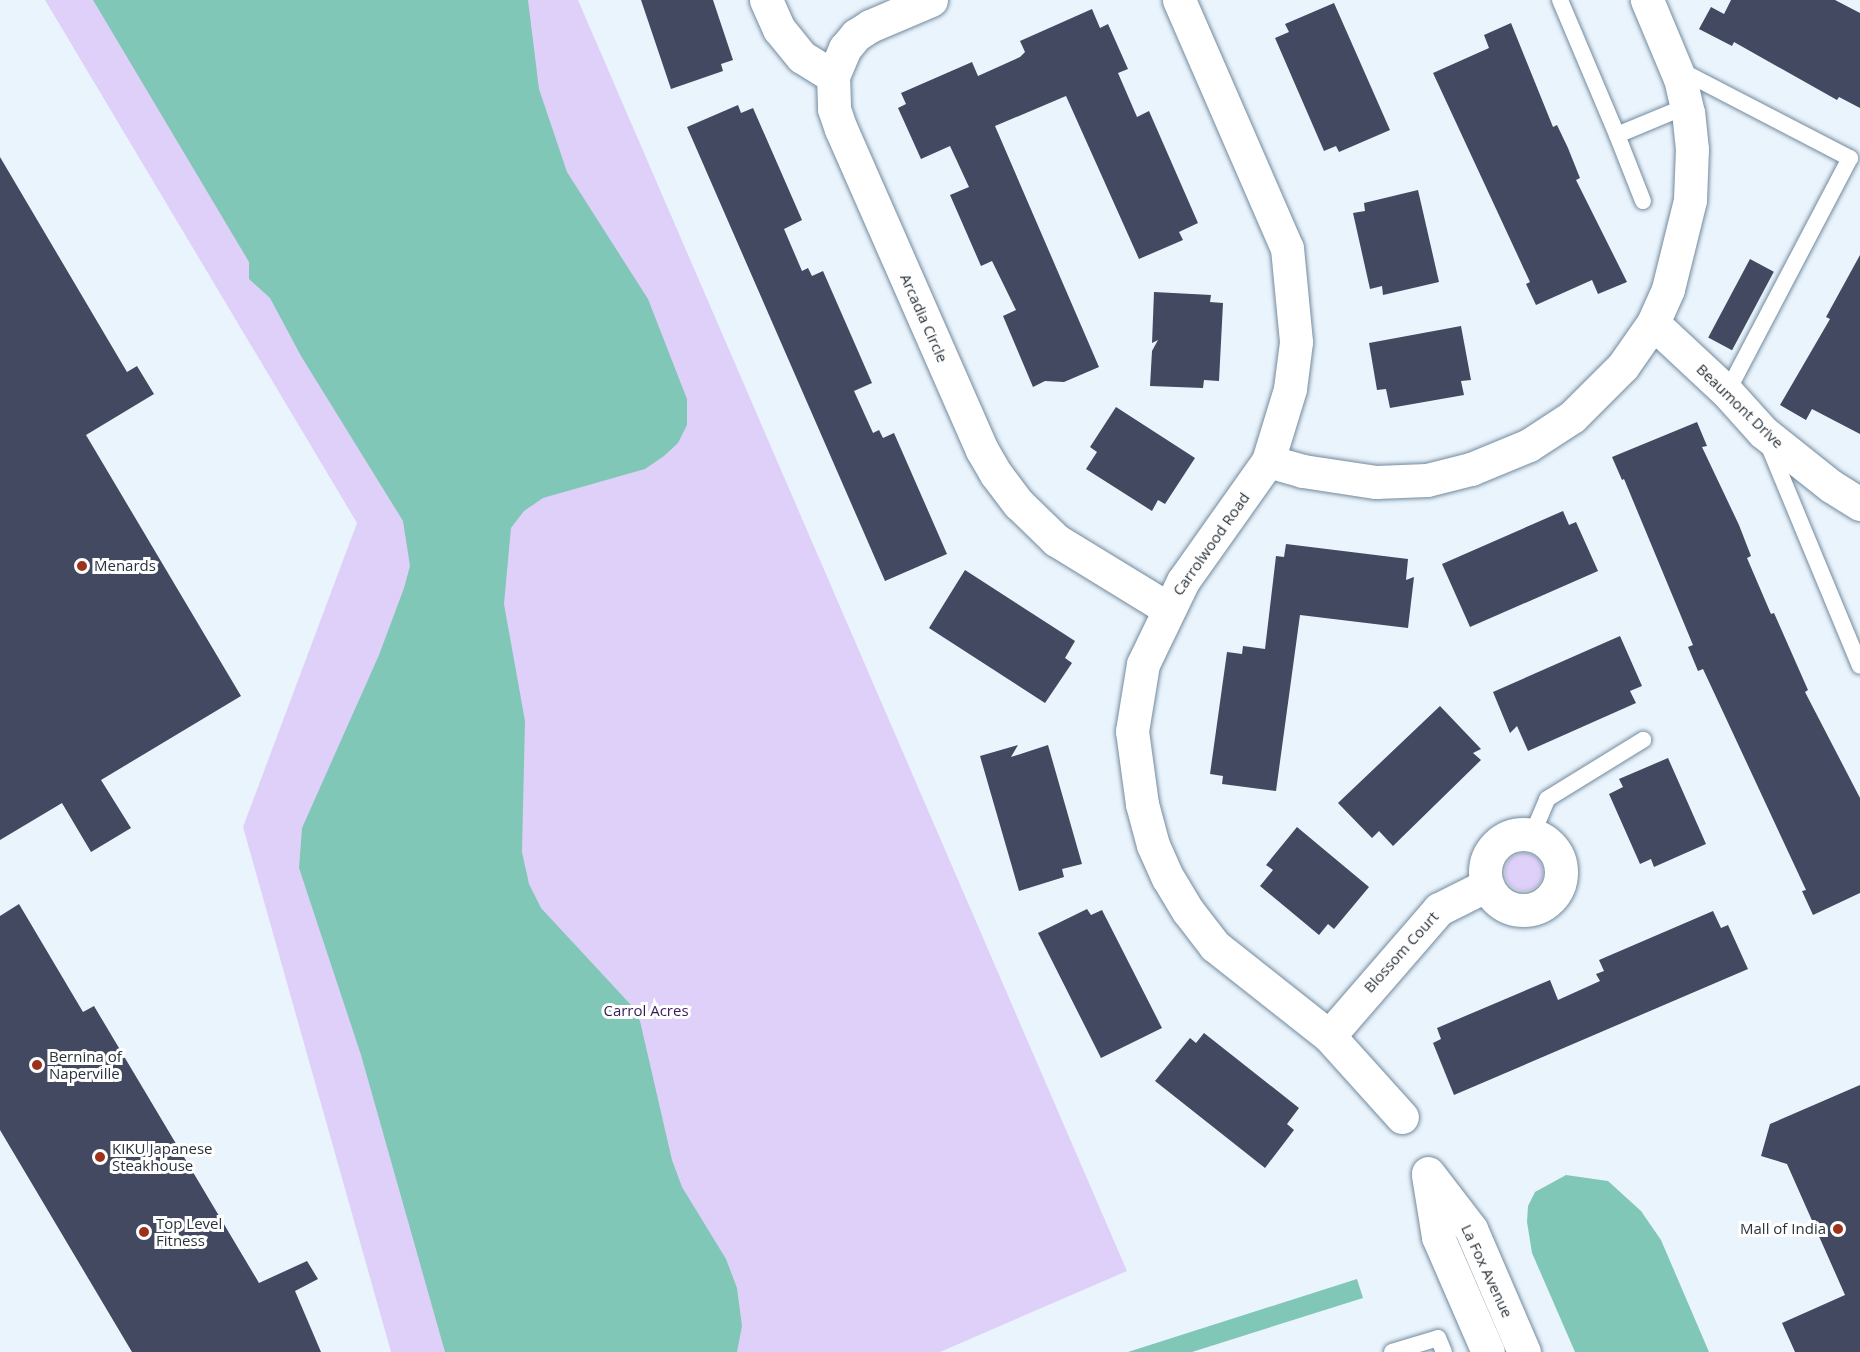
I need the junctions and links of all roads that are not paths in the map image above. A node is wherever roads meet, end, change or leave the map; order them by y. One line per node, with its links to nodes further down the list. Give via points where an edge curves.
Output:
1 (766, 0): 7 (street, via 779,29 802,57)
2 (931, 0): 7 (street, Arcadia Circle, via 856,35)
3 (1179, 0): 14 (street, Carrolwood Road, via 1287,248 1296,342 1290,389)
4 (1560, 0): 9 (lane)
5 (1647, 0): 6 (street)
6 (1676, 68): 8 (street); 12 (lane, via 1850,158)
7 (833, 76): 16 (street, Arcadia Circle, via 834,109 841,129 996,474 1019,504 1056,540)
8 (1687, 106): 9 (lane); 11 (street, via 1692,149 1690,200 1682,246)
9 (1617, 135): 10 (lane)
10 (1643, 201)
11 (1653, 323): 12 (street, Beaumont Drive); 14 (street, via 1623,366 1572,417 1529,445 1496,460 1427,480 1376,482 1303,471)
12 (1727, 392): 13 (street, Beaumont Drive)
13 (1763, 432): 15 (street, Beaumont Drive); 17 (lane)
14 (1268, 461): 16 (street, Carrolwood Road)
15 (1860, 504)
16 (1167, 608): 21 (street, Carrolwood Road, via 1143,664 1132,731 1134,767 1153,845 1188,911 1215,946)
17 (1860, 666)
18 (1643, 740): 19 (lane, via 1547,799)
19 (1532, 835): 20 (street, via 1520,834 1499,842 1486,862); 20 (street, via 1544,840 1559,861 1558,887 1551,898 1529,910 1515,909 1503,905)
20 (1487, 885): 21 (street, Blossom Court, via 1439,909)
21 (1329, 1036): 22 (street, Carrolwood Road)
22 (1402, 1117)
23 (1392, 1352): 24 (lane, via 1438,1338)
24 (1444, 1352)
25 (1488, 1352): 26 (street, La Fox Avenue, via 1438,1237 1428,1173 1471,1229)
26 (1524, 1352)

